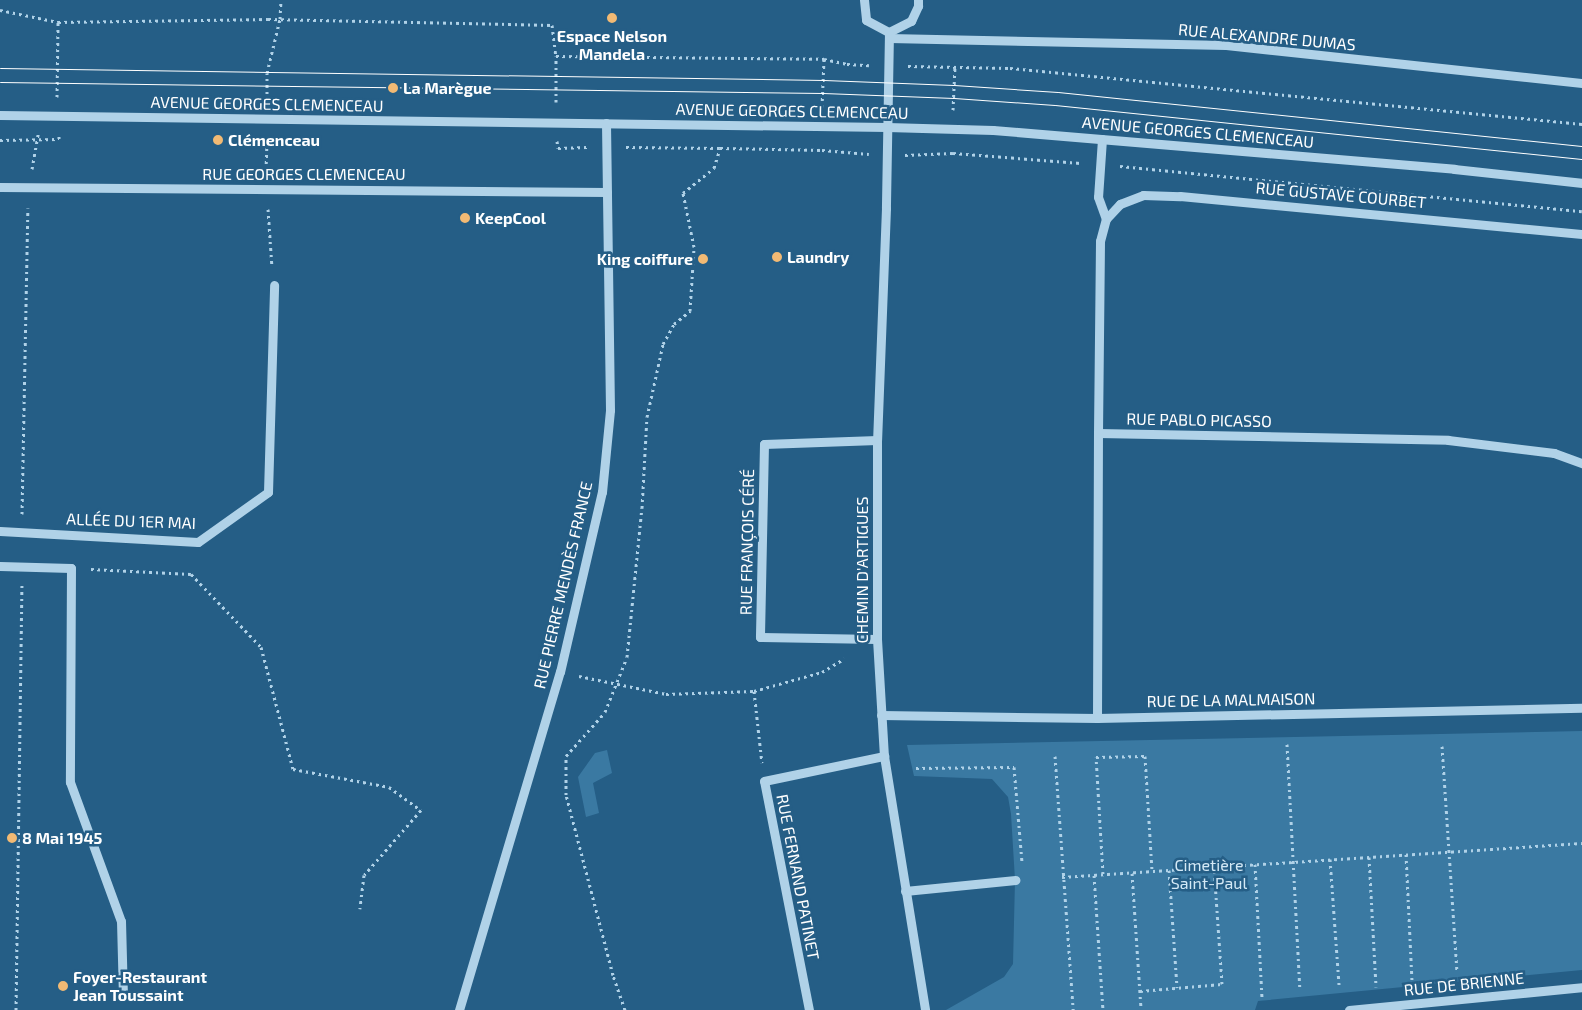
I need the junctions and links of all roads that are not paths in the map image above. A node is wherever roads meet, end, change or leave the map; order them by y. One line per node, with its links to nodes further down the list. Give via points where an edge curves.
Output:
1 (864, 0): 3 (street, via 866,20)
2 (918, 0): 3 (street, via 911,20)
3 (889, 35): 4 (street, RUE ALEXANDRE DUMAS, via 1226,45); 7 (street, CHEMIN D'ARTIGUES)
4 (1582, 83)
5 (0, 115): 6 (street, AVENUE GEORGES CLEMENCEAU)
6 (606, 122): 7 (street, AVENUE GEORGES CLEMENCEAU); 11 (street, RUE PIERRE MENDÈS FRANCE)
7 (887, 127): 8 (street, AVENUE GEORGES CLEMENCEAU); 16 (street, CHEMIN D'ARTIGUES)
8 (1102, 138): 9 (street, AVENUE GEORGES CLEMENCEAU); 12 (street, via 1098,196)
9 (1582, 182)
10 (0, 187): 11 (street, RUE GEORGES CLEMENCEAU)
11 (607, 192): 29 (street, RUE PIERRE MENDÈS FRANCE, via 610,410 602,492 560,672)
12 (1106, 219): 13 (street, RUE GUSTAVE COURBET, via 1120,204 1143,195 1180,196); 15 (street, via 1100,241)
13 (1582, 234)
14 (274, 285): 18 (street, ALLÉE DU 1ER MAI, via 268,492 198,542)
15 (1098, 433): 17 (street, RUE PABLO PICASSO, via 1448,440 1554,453); 23 (street)
16 (877, 440): 20 (street, CHEMIN D'ARTIGUES); 20 (street, RUE FRANÇOIS CÉRÉ, via 764,444 760,637)
17 (1582, 463)
18 (0, 531)
19 (0, 566): 28 (street, via 71,568 70,782 121,921)
20 (877, 639): 22 (street, CHEMIN D'ARTIGUES)
21 (1582, 708): 23 (street, RUE DE LA MALMAISON)
22 (881, 715): 23 (street, RUE DE LA MALMAISON); 24 (street, CHEMIN D'ARTIGUES)
23 (1097, 718)
24 (884, 756): 26 (street, CHEMIN D'ARTIGUES); 30 (street, RUE FERNAND PATINET, via 764,781)
25 (1015, 880): 26 (street)
26 (905, 891): 31 (street, CHEMIN D'ARTIGUES)
27 (1582, 987): 32 (street, RUE DE BRIENNE)
28 (123, 995)
29 (459, 1010)
30 (809, 1010)
31 (925, 1010)
32 (1350, 1010)

